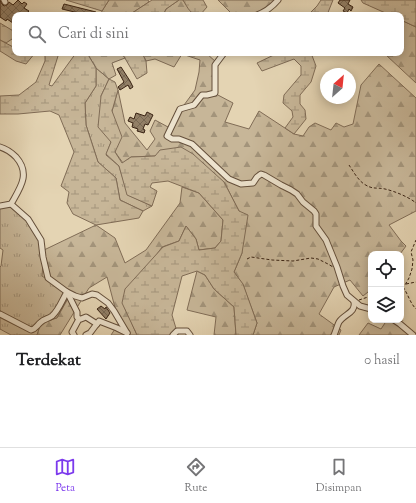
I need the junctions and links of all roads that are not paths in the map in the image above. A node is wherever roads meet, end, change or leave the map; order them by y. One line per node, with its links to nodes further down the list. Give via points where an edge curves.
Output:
1 (278, 0): 2 (street)
2 (263, 12)
3 (222, 56): 8 (street, via 215,65 215,93 202,95 194,105 180,109 167,136 192,144 229,179 241,184 253,184 261,174 297,194 316,214 316,226 326,240 347,296)
4 (0, 147): 5 (street, via 9,150 18,159 24,175 24,180)
5 (11, 204): 6 (street); 7 (street, via 28,218 41,240 48,278)
6 (0, 206)
7 (66, 292): 11 (street); 14 (street, via 57,311); 15 (street, via 82,298 97,295 108,303)
8 (354, 302): 9 (street); 21 (street, via 353,310 339,321)
9 (368, 308)
10 (0, 314): 14 (street, via 30,330)
11 (79, 319): 13 (street, via 86,317); 17 (street, via 72,332)
12 (398, 323): 22 (street)
13 (96, 324): 15 (street, via 99,322); 18 (street)
14 (37, 327): 16 (street)
15 (128, 334)
16 (36, 335)
17 (74, 335)
18 (86, 335)
19 (173, 335): 20 (street, via 177,331 187,331)
20 (190, 335)
21 (334, 335)
22 (413, 335)

